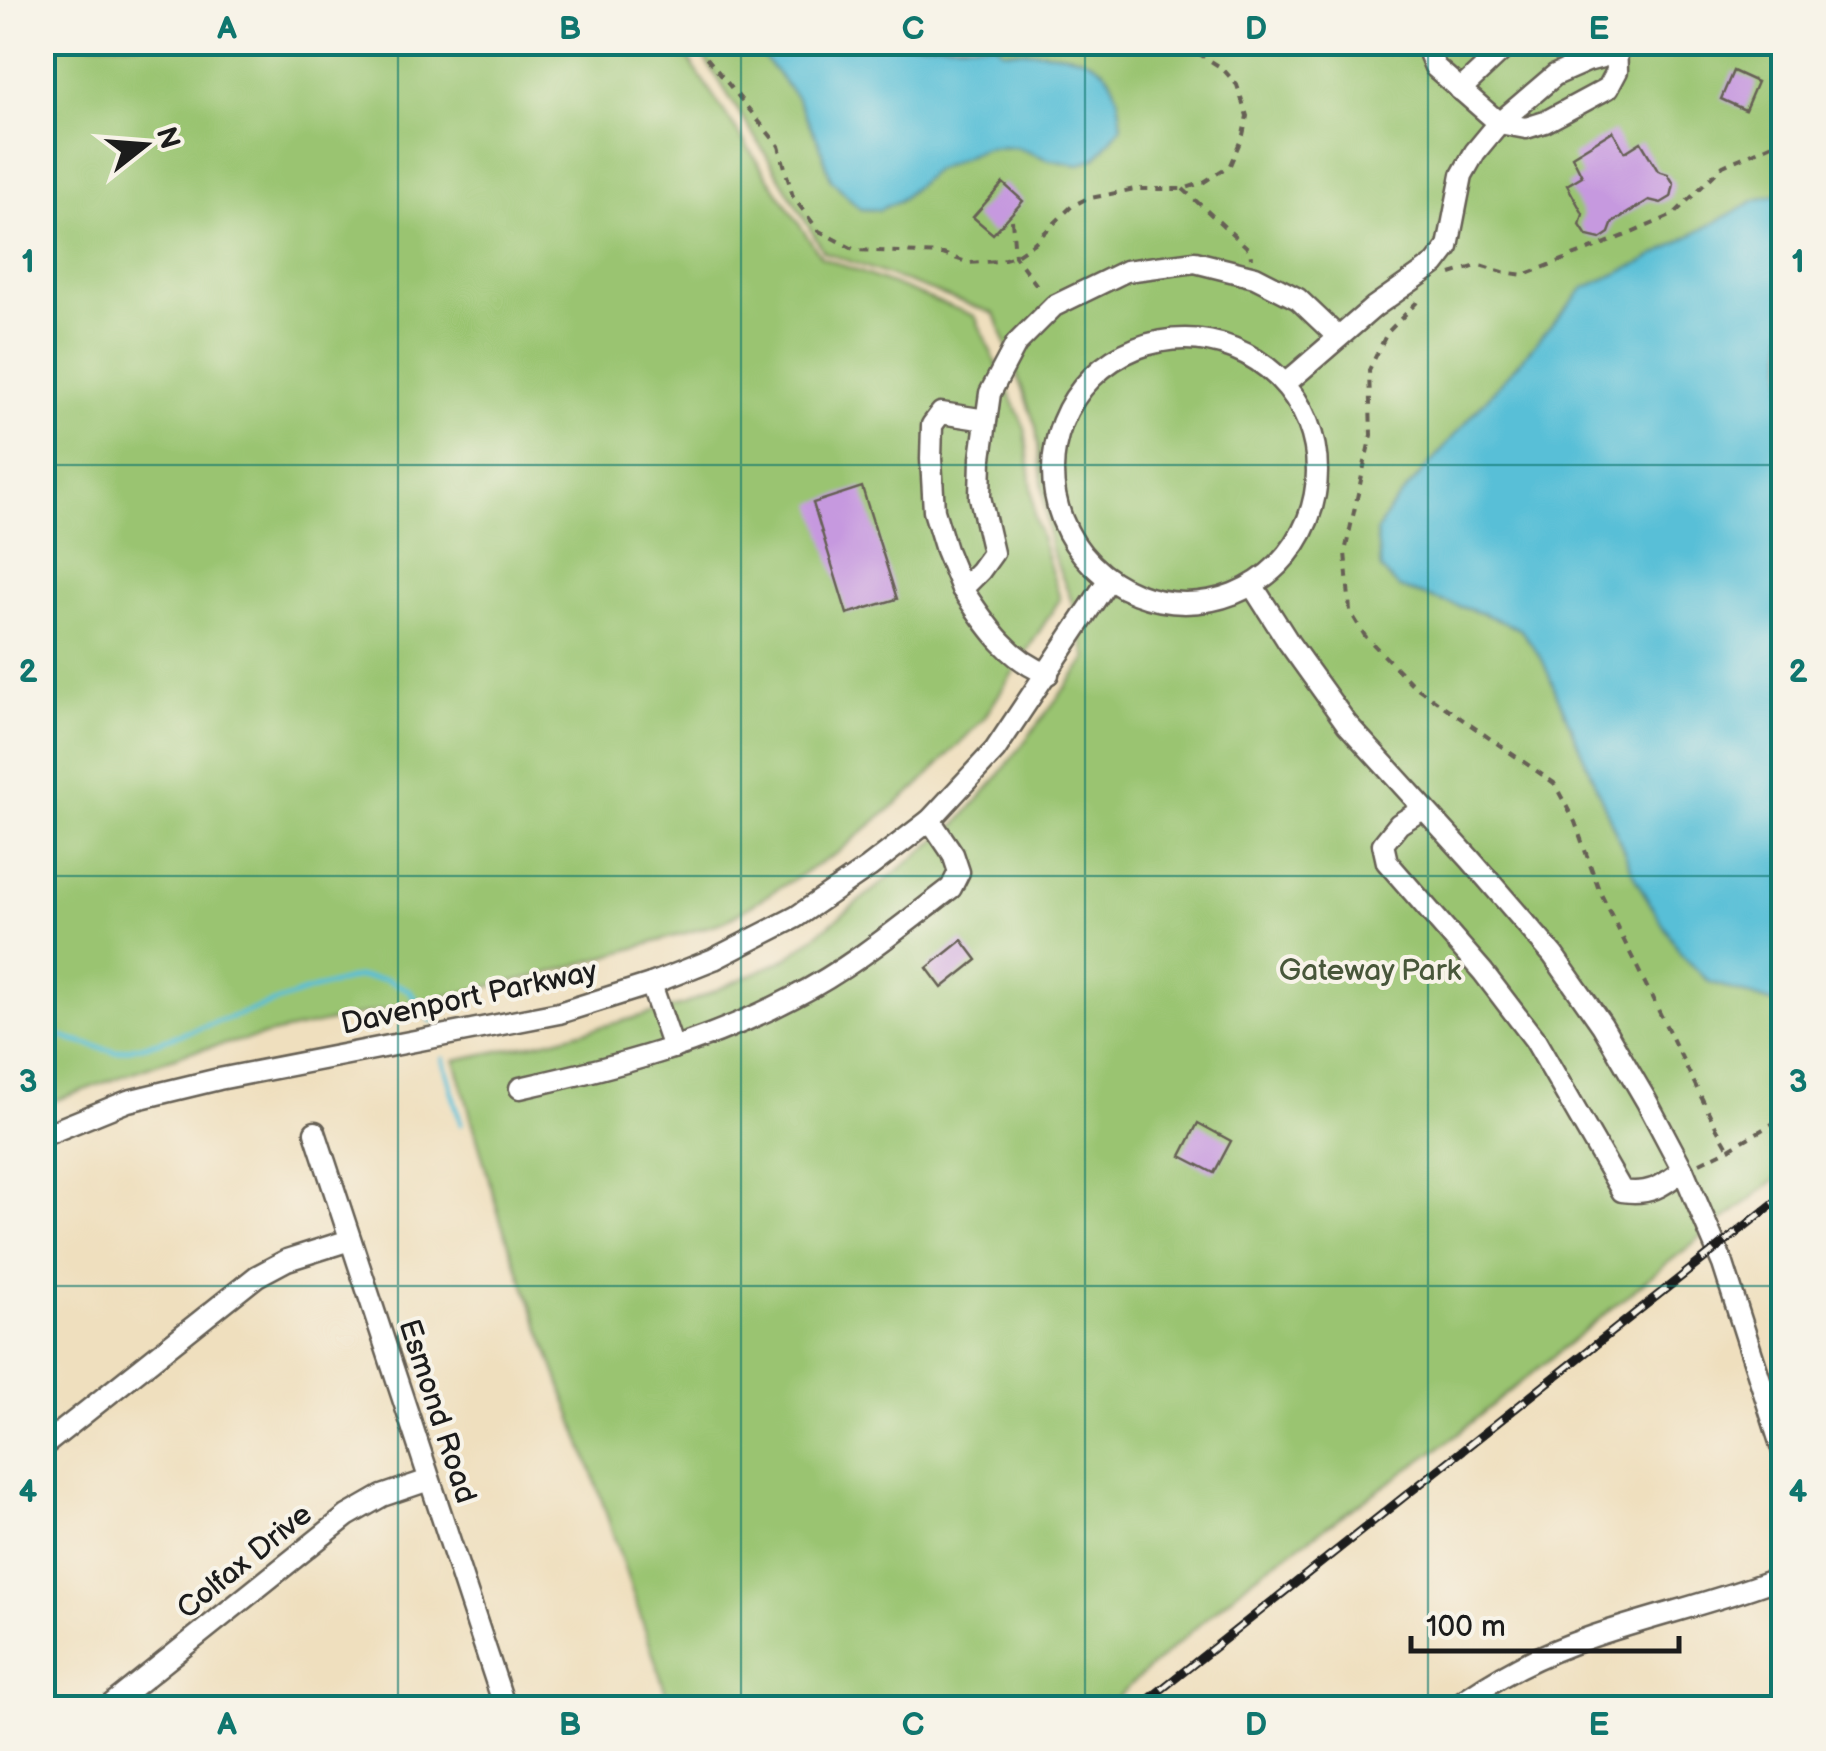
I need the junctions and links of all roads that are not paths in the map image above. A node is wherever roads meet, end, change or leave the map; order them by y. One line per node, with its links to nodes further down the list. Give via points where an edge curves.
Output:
1 (1440, 42): 4 (street, via 1430,55)
2 (1511, 42): 4 (street)
3 (1617, 48): 5 (street, via 1555,75); 5 (street, via 1617,71 1608,88 1546,122 1526,128)
4 (1460, 90): 5 (street)
5 (1499, 123): 6 (street, via 1462,175 1448,247 1435,264)
6 (1337, 336): 7 (street); 8 (street, via 1298,300 1255,277 1195,262 1126,271 1054,306 1016,344 990,393)
7 (1284, 384): 9 (street, via 1233,347 1186,339 1139,346 1087,382 1057,438 1053,469 1068,531); 10 (street, via 1306,416 1316,492 1304,529 1282,561)
8 (986, 420): 11 (street, via 980,497 993,553); 11 (street, via 941,413 932,424 934,511)
9 (1109, 579): 10 (street, via 1165,602 1225,598); 12 (street, Davenport Parkway)
10 (1252, 585): 13 (street, via 1347,724)
11 (962, 589): 12 (street, via 1010,652)
12 (1048, 674): 14 (street, Davenport Parkway, via 995,750)
13 (1423, 809): 20 (street, via 1552,955 1602,1025); 20 (street, via 1383,844 1386,862 1535,1040 1622,1191 1640,1194)
14 (930, 820): 15 (street, Davenport Parkway, via 796,917); 16 (street, via 953,854 958,872 950,888 856,960 794,997)
15 (651, 984): 16 (street); 19 (street, Davenport Parkway, via 559,1013 128,1101)
16 (673, 1048): 17 (street)
17 (520, 1088)
18 (314, 1132): 21 (street, Esmond Road)
19 (42, 1136)
20 (1683, 1170): 23 (street, via 1722,1264)
21 (350, 1240): 22 (street, via 257,1276); 24 (street, Esmond Road)
22 (42, 1447)
23 (1784, 1455)
24 (429, 1480): 26 (street, Colfax Drive, via 347,1516); 27 (street, Esmond Road)
25 (1784, 1576): 28 (street, via 1560,1649)
26 (108, 1708)
27 (505, 1708)
28 (1453, 1708)

